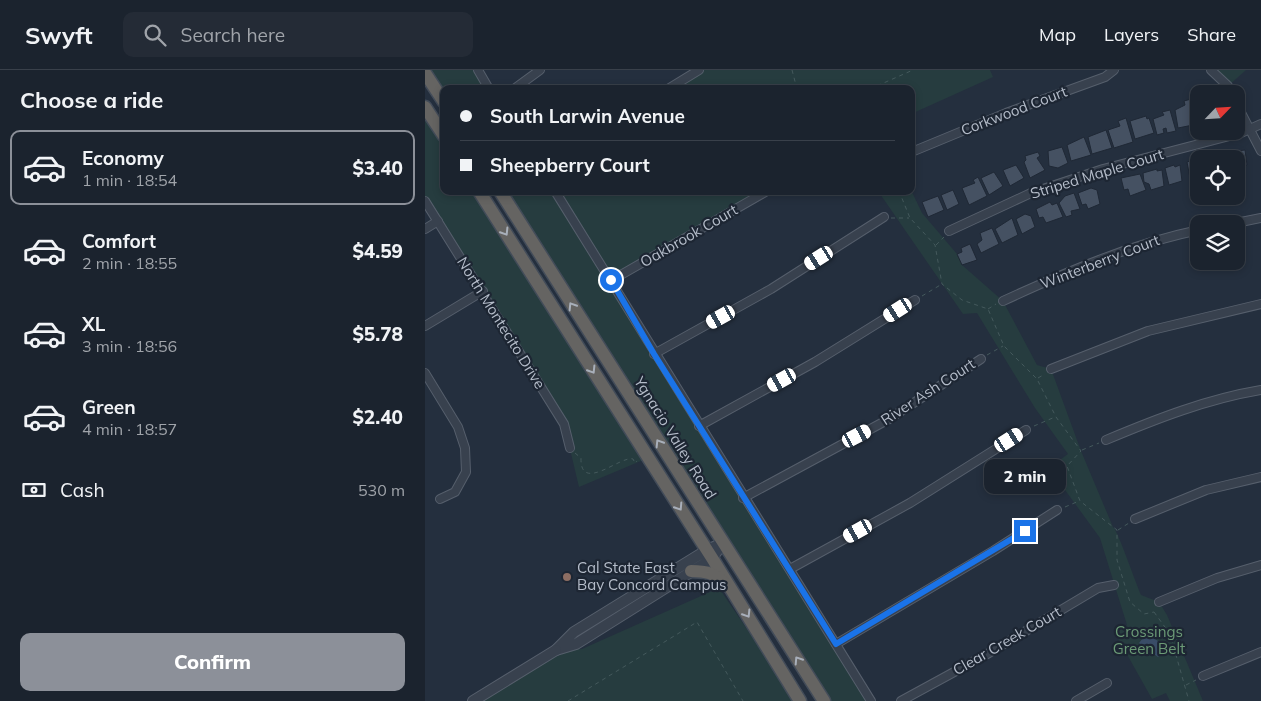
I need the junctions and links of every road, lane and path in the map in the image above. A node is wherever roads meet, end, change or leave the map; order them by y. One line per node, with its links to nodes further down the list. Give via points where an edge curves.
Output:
1 (478, 70): 9 (street)
2 (540, 70): 10 (street)
3 (699, 70): 11 (street)
4 (792, 70): 12 (path)
5 (913, 70): 13 (path)
6 (1114, 70): 21 (street, Corkwood Court, via 1105,77)
7 (1211, 70): 14 (street)
8 (425, 73): 15 (highway)
9 (487, 85)
10 (519, 85)
11 (675, 85)
12 (796, 85)
13 (879, 85)
14 (1227, 85)
15 (440, 96)
16 (425, 107): 20 (highway)
17 (1245, 121): 19 (street)
18 (1261, 124): 19 (street, Striped Maple Court)
19 (1249, 129): 22 (street); 35 (street, Striped Maple Court, via 1103,169 1031,193)
20 (440, 130)
21 (915, 151)
22 (1261, 151)
23 (482, 195): 58 (highway, one-way to 58)
24 (503, 195): 66 (highway, Ygnacio Valley Road, one-way to 24)
25 (558, 195): 38 (street)
26 (760, 195): 38 (street, Oakbrook Court)
27 (901, 195): 30 (path)
28 (425, 201): 32 (street, North Montecito Drive)
29 (884, 217): 30 (path); 47 (street, via 771,289)
30 (910, 218): 37 (path)
31 (1261, 218): 33 (street)
32 (438, 221): 34 (street); 40 (street, North Montecito Drive)
33 (1245, 221)
34 (425, 229)
35 (949, 231): 37 (path)
36 (1190, 232): 42 (street, Winterberry Court, via 1165,237 1066,272)
37 (935, 245): 39 (path)
38 (611, 280): 47 (street)
39 (942, 284): 41 (path); 44 (path, via 962,300)
40 (483, 291): 45 (street); 56 (street, North Montecito Drive, via 564,424)
41 (915, 300): 53 (street, via 815,362)
42 (1003, 300): 44 (path)
43 (1261, 304): 49 (street, via 1148,331)
44 (988, 309): 46 (path)
45 (425, 326)
46 (1004, 346): 48 (path); 52 (path, via 1037,379)
47 (654, 354): 53 (street)
48 (981, 358): 60 (street, River Ash Court, via 889,419)
49 (1051, 370)
50 (425, 373): 61 (street, via 458,427 465,448 466,472 455,492)
51 (1261, 390): 55 (street, via 1163,416)
52 (1056, 417): 54 (path); 57 (path)
53 (699, 426): 60 (street)
54 (1026, 430): 69 (street, via 910,503)
55 (1106, 440): 57 (path)
56 (570, 448): 58 (path, via 581,458 585,470 591,473 601,472 627,458 635,463)
57 (1081, 451): 62 (path, via 1067,466)
58 (647, 456): 67 (highway, one-way to 67)
59 (1261, 477): 64 (street, via 1206,490)
60 (743, 498): 69 (street)
61 (440, 499)
62 (1080, 501): 63 (path); 65 (path)
63 (1057, 510): 75 (street)
64 (1135, 519): 65 (path)
65 (1117, 530): 74 (path, via 1117,560 1130,602 1144,614)
66 (723, 543): 67 (street); 85 (highway, Ygnacio Valley Road, one-way to 66)
67 (709, 554): 70 (street); 72 (highway); 76 (street, via 574,632)
68 (1261, 565): 73 (street, via 1217,578)
69 (790, 569): 75 (street)
70 (691, 571): 72 (highway, via 717,576); 76 (street, via 576,644)
71 (1114, 585): 87 (street, Clear Creek Court, via 1098,588)
72 (734, 593): 84 (highway, one-way to 84)
73 (1159, 602): 74 (path)
74 (1154, 612): 80 (path, via 1170,634)
75 (836, 644): 86 (street)
76 (556, 650): 81 (street)
77 (1261, 652): 78 (street)
78 (1203, 676): 80 (path)
79 (1107, 684): 88 (street)
80 (1185, 686): 89 (path)
81 (473, 701)
82 (568, 701): 83 (path, via 697,622)
83 (743, 701)
84 (800, 701)
85 (824, 701)
86 (871, 701)
87 (901, 701)
88 (1076, 701)
89 (1189, 701)

